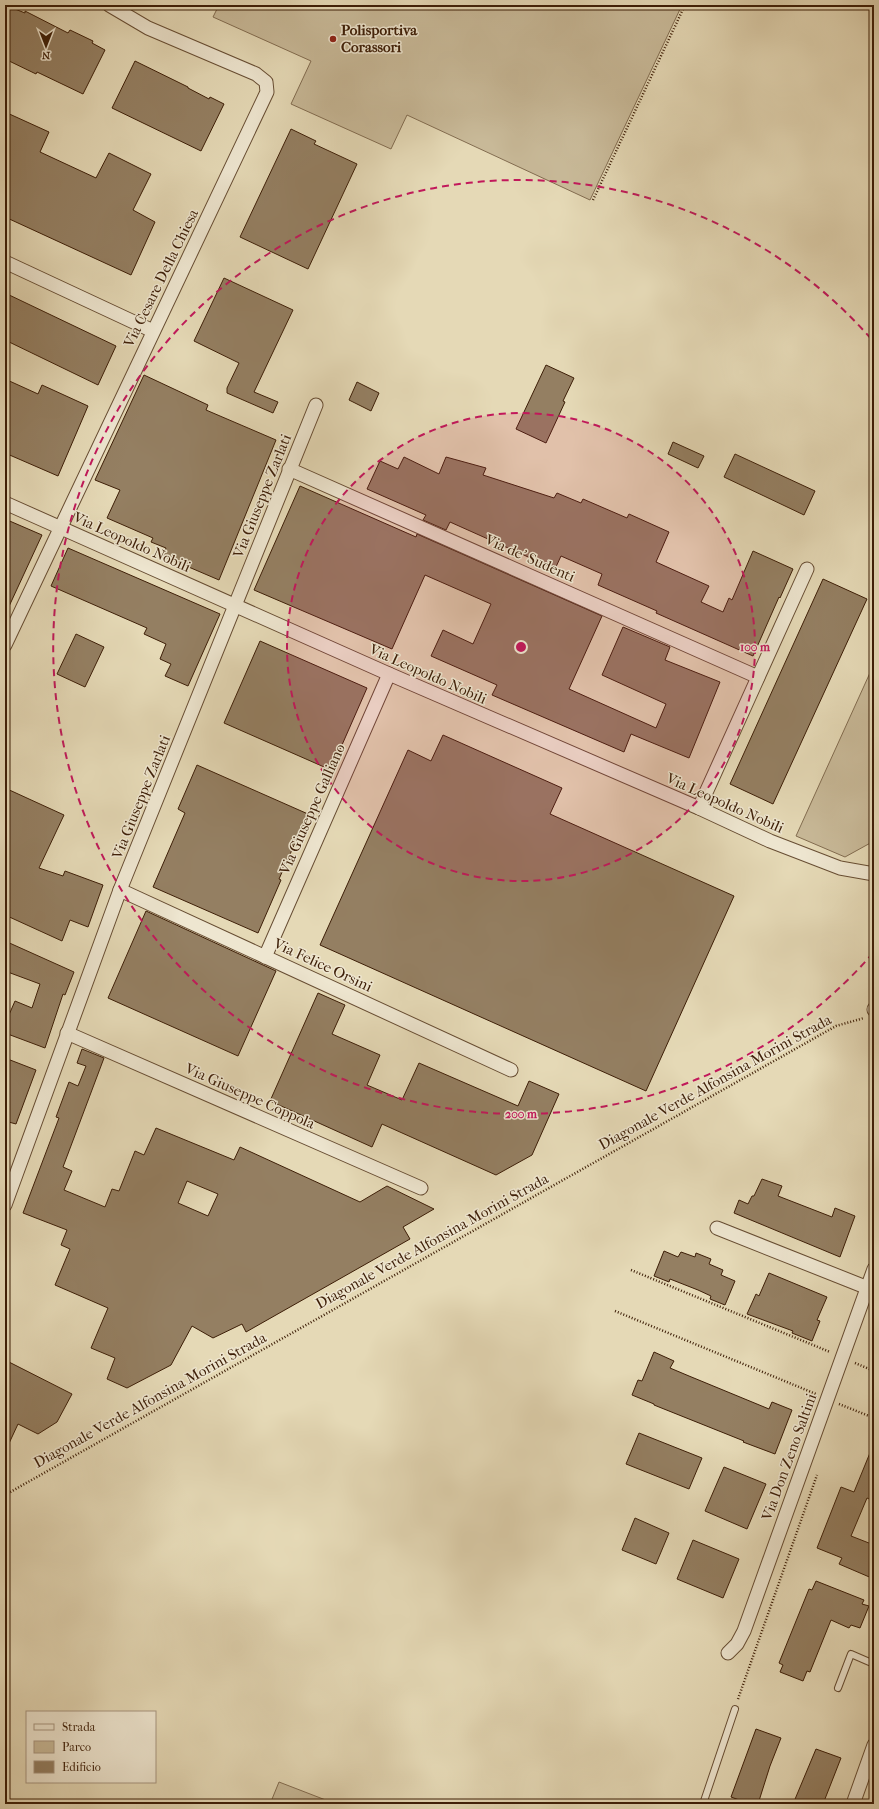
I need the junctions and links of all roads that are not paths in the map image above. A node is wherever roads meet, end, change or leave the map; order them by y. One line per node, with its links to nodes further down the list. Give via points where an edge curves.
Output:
1 (109, 5): 3 (street, Via Cesare Della Chiesa, via 148,28 256,74 267,87 266,96)
2 (5, 262): 3 (street)
3 (153, 331): 7 (street, Via Cesare Della Chiesa)
4 (316, 405): 5 (street, Via Giuseppe Zarlati)
5 (289, 469): 9 (street, Via Giuseppe Zarlati); 12 (street, Via de’ Sudenti)
6 (5, 503): 7 (street, Via Leopoldo Nobili)
7 (60, 527): 9 (street, Via Leopoldo Nobili); 10 (street, Via Cesare Della Chiesa)
8 (806, 569): 12 (street)
9 (236, 605): 11 (street, Via Leopoldo Nobili); 17 (street, Via Giuseppe Zarlati)
10 (5, 645)
11 (389, 674): 13 (street, Via Leopoldo Nobili); 18 (street, Via Giuseppe Galliano)
12 (758, 677): 13 (street)
13 (699, 808): 14 (street, Via Leopoldo Nobili)
14 (840, 868): 15 (street, Via Leopoldo Nobili); 16 (street, Via Leopoldo Nobili)
15 (874, 868)
16 (874, 874)
17 (120, 890): 18 (street, Via Felice Orsini); 19 (street, Via Giuseppe Zarlati)
18 (265, 957): 20 (street, Via Felice Orsini)
19 (67, 1033): 21 (street, Via Giuseppe Coppola); 22 (street, Via Giuseppe Zarlati)
20 (511, 1070)
21 (421, 1188)
22 (5, 1204)
23 (717, 1228): 25 (street)
24 (874, 1269): 25 (street, Via Don Zeno Saltini)
25 (868, 1288): 26 (street, Via Don Zeno Saltini, via 744,1631)
26 (728, 1653)
27 (874, 1664): 28 (lane, via 851,1654)
28 (838, 1688)
29 (735, 1709): 31 (lane)
30 (874, 1744): 32 (street)
31 (703, 1804)
32 (853, 1804)

